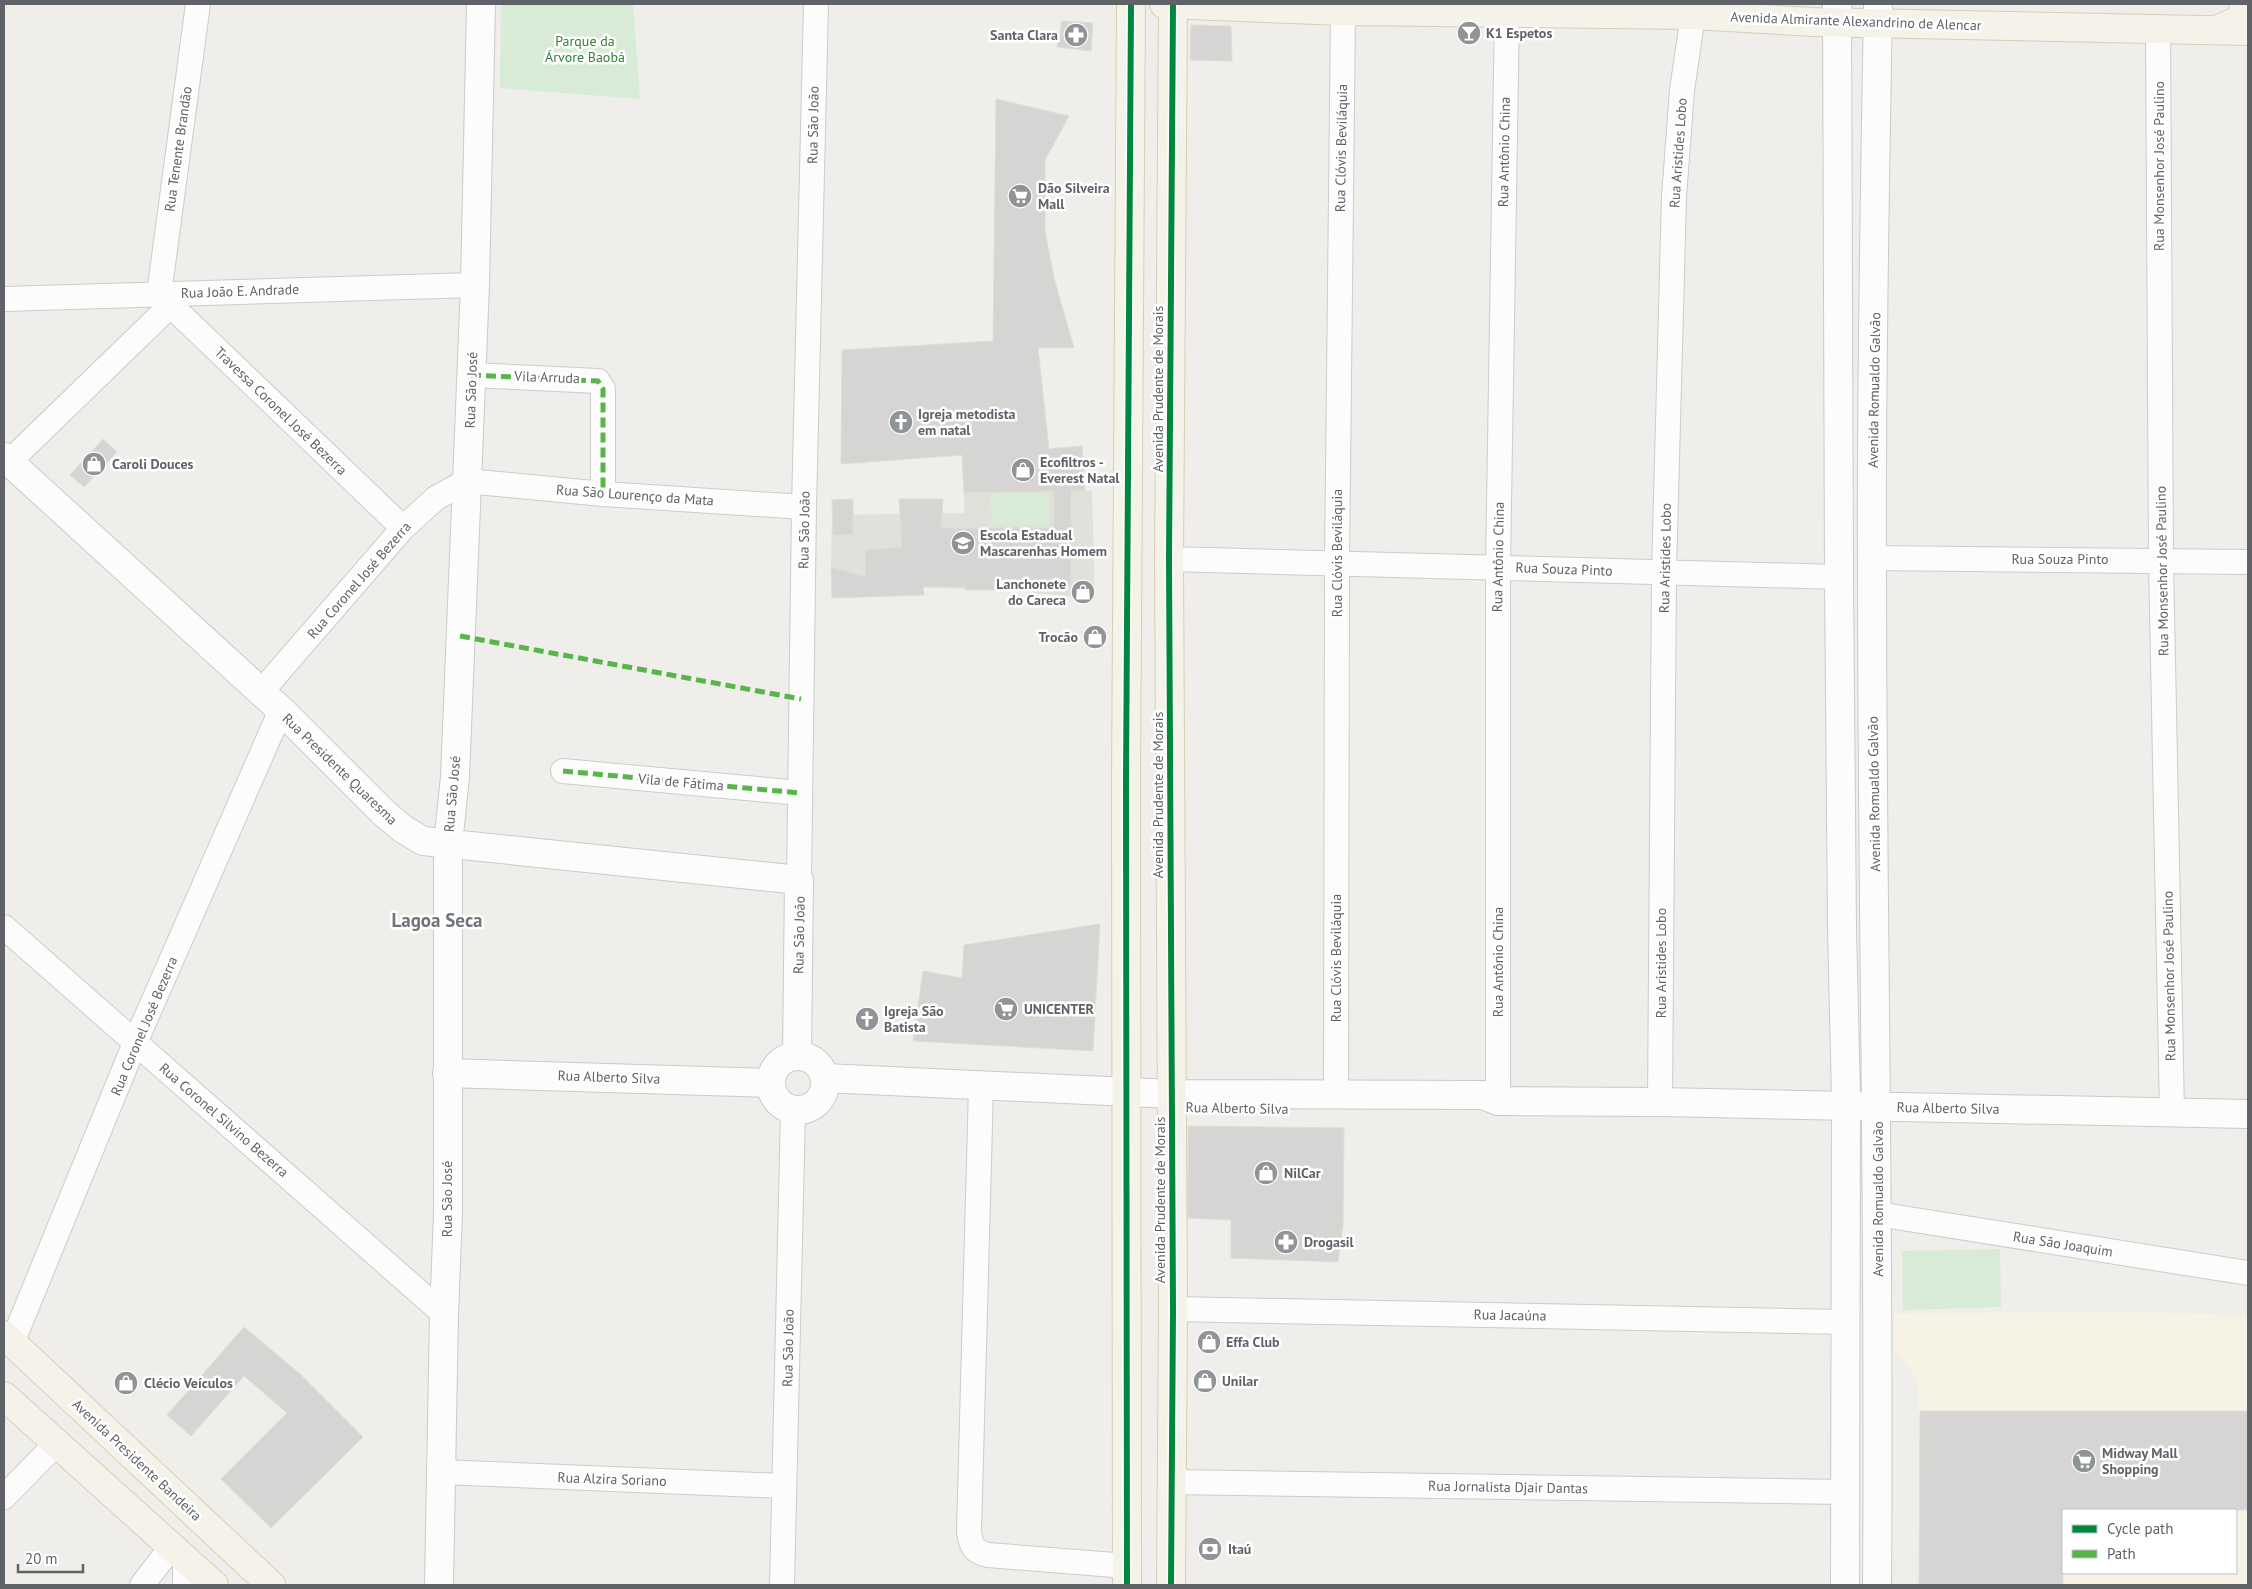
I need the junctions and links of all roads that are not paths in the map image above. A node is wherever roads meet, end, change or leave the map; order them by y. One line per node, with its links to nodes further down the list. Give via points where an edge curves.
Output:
1 (198, 4): 18 (street, Rua Tenente Brandão)
2 (481, 4): 16 (main road, Rua São José)
3 (816, 4): 23 (street, Rua São João)
4 (1131, 4): 47 (main road, Avenida Prudente de Morais)
5 (1170, 4): 8 (main road, Avenida Almirante Alexandrino de Alencar); 26 (main road, Avenida Prudente de Morais)
6 (2244, 4): 14 (main road, via 2242,19)
7 (1590, 8): 9 (main road, Avenida Almirante Alexandrino de Alencar); 12 (main road, Avenida Almirante Alexandrino de Alencar)
8 (1342, 11): 9 (main road, Avenida Almirante Alexandrino de Alencar); 29 (street, Rua Clóvis Beviláquia)
9 (1507, 12): 30 (street, Rua Antônio China)
10 (1837, 13): 11 (main road, Avenida Almirante Alexandrino de Alencar); 12 (main road, Avenida Almirante Alexandrino de Alencar); 32 (main road)
11 (1878, 13): 13 (main road, Avenida Almirante Alexandrino de Alencar); 25 (main road, Avenida Romualdo Galvão)
12 (1693, 15): 31 (street, Rua Aristides Lobo, via 1682,90 1674,197)
13 (2158, 29): 14 (main road, Avenida Almirante Alexandrino de Alencar); 27 (street, Rua Monsenhor José Paulino)
14 (2216, 30): 15 (main road, Avenida Almirante Alexandrino de Alencar)
15 (2248, 31)
16 (476, 284): 18 (street, Rua João E. Andrade); 19 (main road, Rua São José)
17 (4, 299): 18 (street, Rua João E. Andrade)
18 (165, 299): 20 (street); 24 (street, Travessa Coronel José Bezerra)
19 (471, 375): 21 (main road, Rua São José); 22 (street, Vila Arruda, via 598,380 604,389)
20 (6, 460): 33 (main road, Rua Presidente Quaresma)
21 (467, 481): 22 (street, Rua São Lourenço da Mata); 24 (street, Rua Coronel José Bezerra, via 436,498); 37 (main road, Rua São José, via 455,777)
22 (603, 494): 23 (street, Rua São Lourenço da Mata)
23 (804, 507): 36 (street, Rua São João)
24 (403, 528): 33 (street, Rua Coronel José Bezerra)
25 (1872, 558): 27 (street, Rua Souza Pinto); 51 (main road, Avenida Romualdo Galvão)
26 (1169, 559): 29 (street, Rua Souza Pinto); 48 (main road, Avenida Prudente de Morais)
27 (2161, 560): 28 (street, Rua Souza Pinto); 54 (street, Rua Monsenhor José Paulino)
28 (2248, 562)
29 (1337, 565): 30 (street, Rua Souza Pinto); 46 (street, Rua Clóvis Beviláquia)
30 (1498, 568): 31 (street, Rua Souza Pinto); 49 (street, Rua Antônio China)
31 (1664, 572): 32 (street, Rua Souza Pinto); 50 (street, Rua Aristides Lobo)
32 (1839, 577): 52 (main road)
33 (260, 692): 34 (main road, Rua Presidente Quaresma)
34 (280, 710): 37 (main road, Rua Presidente Quaresma, via 403,829 423,841); 40 (street, Rua Coronel José Bezerra)
35 (563, 771): 36 (street, Vila de Fátima)
36 (800, 793): 38 (street, Rua São João)
37 (448, 844): 38 (main road, Rua Presidente Quaresma); 42 (main road, Rua São José)
38 (799, 880): 41 (main road, Rua São João)
39 (4, 927): 40 (street, Rua Coronel Silvino Bezerra)
40 (136, 1043): 59 (street, Rua Coronel Silvino Bezerra); 61 (street, Rua Coronel José Bezerra)
41 (797, 1056): 43 (main road, via 784,1059 777,1065); 44 (main road, via 817,1063)
42 (447, 1073): 43 (main road, Rua Alberto Silva); 59 (main road, Rua São José, via 448,1214)
43 (770, 1083): 53 (main road, via 776,1100)
44 (824, 1087): 45 (main road, Rua Alberto Silva); 53 (main road, via 810,1108)
45 (981, 1094): 47 (main road, Rua Alberto Silva); 70 (street, via 971,1545 978,1553 988,1555)
46 (1336, 1095): 48 (main road, Rua Alberto Silva); 49 (main road, Rua Alberto Silva, via 1483,1095)
47 (1127, 1099): 48 (main road, Rua Alberto Silva); 70 (main road, Avenida Prudente de Morais)
48 (1172, 1101): 49 (main road, Rua Alberto Silva, via 1482,1111); 58 (main road, Avenida Prudente de Morais)
49 (1498, 1101): 50 (main road, Rua Alberto Silva)
50 (1660, 1102): 52 (main road, Rua Alberto Silva)
51 (1877, 1106): 52 (main road, Rua Alberto Silva); 54 (main road, Rua Alberto Silva); 56 (main road, Avenida Romualdo Galvão)
52 (1846, 1107): 60 (main road)
53 (793, 1111): 66 (street, Rua São João)
54 (2172, 1113): 55 (main road, Rua Alberto Silva)
55 (2248, 1114)
56 (1877, 1214): 57 (street, Rua São Joaquim); 79 (main road, Avenida Romualdo Galvão)
57 (2248, 1273)
58 (1173, 1309): 60 (street, Rua Jacaúna); 65 (main road, Avenida Prudente de Morais)
59 (444, 1314): 64 (main road, Rua São José)
60 (1846, 1322): 67 (main road)
61 (6, 1345): 74 (main road, Avenida Presidente Bandeira, via 89,1415)
62 (4, 1396): 63 (main road)
63 (56, 1444): 68 (street); 69 (main road)
64 (440, 1472): 66 (street, Rua Alzira Soriano); 75 (main road, Rua São José)
65 (1170, 1482): 67 (street, Rua Jornalista Djair Dantas); 77 (main road, Avenida Prudente de Morais)
66 (784, 1486): 76 (street, Rua São João)
67 (1845, 1492): 78 (main road)
68 (4, 1497)
69 (179, 1552): 71 (street); 72 (street); 73 (main road)
70 (1127, 1575)
71 (142, 1585)
72 (185, 1585)
73 (214, 1585)
74 (271, 1585)
75 (439, 1585)
76 (782, 1585)
77 (1171, 1585)
78 (1845, 1585)
79 (1877, 1585)

